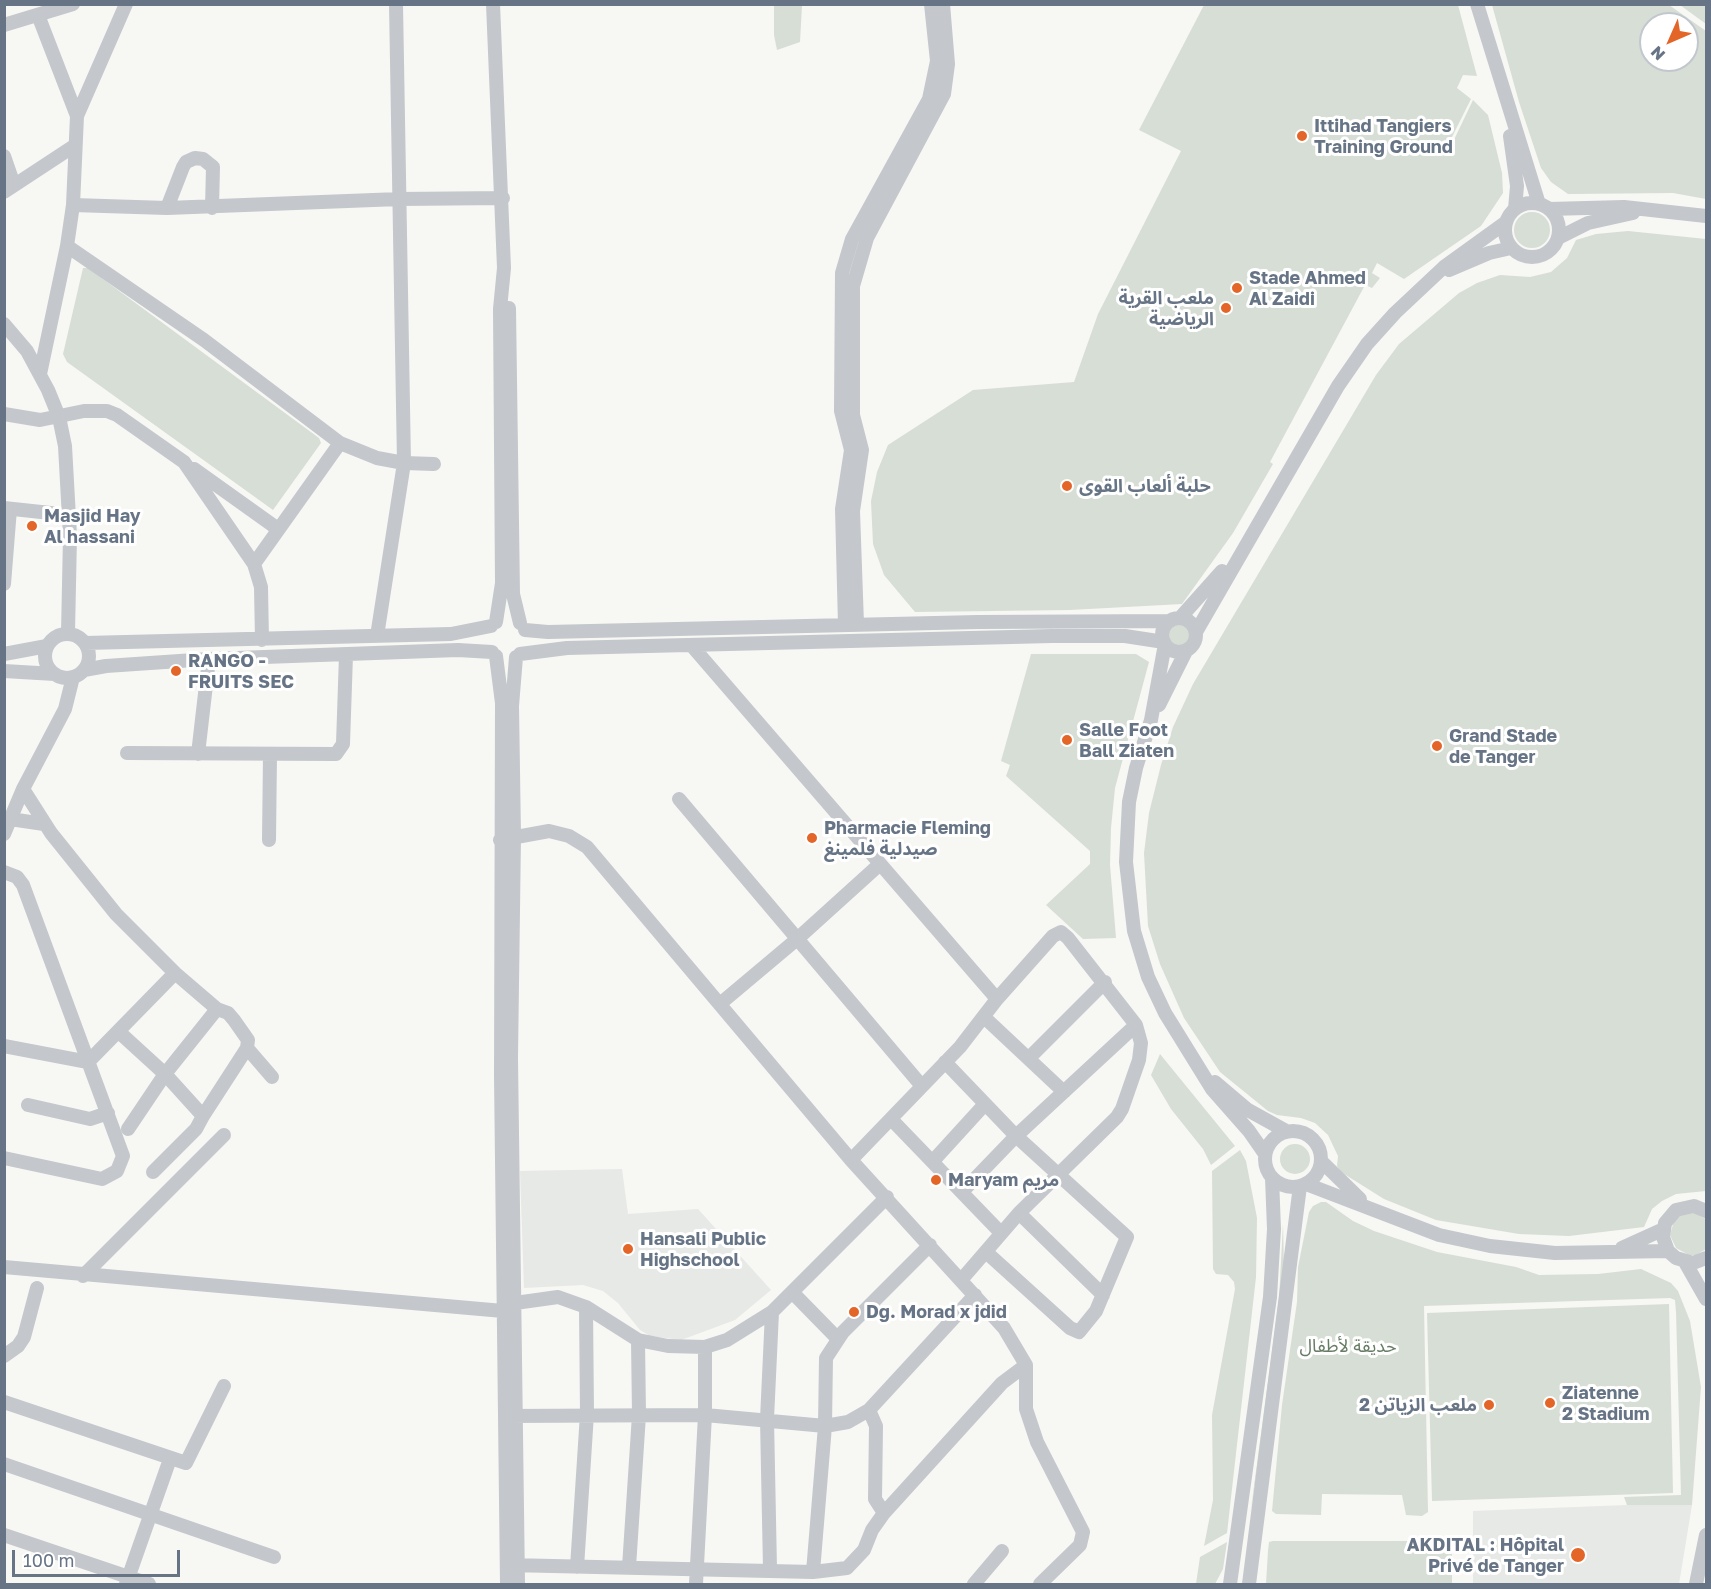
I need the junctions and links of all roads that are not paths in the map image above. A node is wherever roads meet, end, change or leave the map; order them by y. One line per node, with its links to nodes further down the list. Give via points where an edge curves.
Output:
1 (73, 4): 8 (street)
2 (126, 4): 11 (street)
3 (396, 4): 16 (street)
4 (493, 4): 15 (street)
5 (931, 4): 46 (street, via 937,61 934,87 852,239 841,284 841,418 850,450 842,509)
6 (943, 4): 46 (street, via 948,64 944,94 867,238 854,286 853,415 862,450 853,511)
7 (1477, 4): 10 (street)
8 (38, 15): 9 (street); 11 (street)
9 (4, 25)
10 (1508, 107): 18 (street); 21 (street, via 1517,186)
11 (76, 116): 12 (street)
12 (74, 146): 14 (street); 17 (street)
13 (4, 156): 14 (street)
14 (9, 189)
15 (503, 198): 16 (street); 28 (street)
16 (399, 199): 20 (street); 36 (street)
17 (73, 205): 19 (street); 26 (street)
18 (1544, 207): 21 (street, via 1526,203); 22 (street, via 1602,206); 25 (street, via 1558,222)
19 (167, 208): 20 (street); 20 (street, via 183,167 195,158 213,167)
20 (212, 208)
21 (1515, 209): 24 (street)
22 (1641, 211): 23 (street); 25 (street, via 1588,223)
23 (1707, 216)
24 (1505, 223): 27 (street, via 1505,236); 29 (street)
25 (1558, 238): 27 (street, via 1551,250 1535,258 1519,255)
26 (67, 246): 31 (street); 34 (street, via 204,340)
27 (1511, 248): 29 (street)
28 (504, 268): 45 (street, via 500,309 502,583); 47 (street, via 509,296 513,594)
29 (1438, 274): 41 (street, via 1367,344)
30 (4, 324): 31 (street)
31 (40, 374): 33 (street)
32 (4, 414): 33 (street, via 40,420)
33 (59, 417): 35 (street, via 95,410 117,415); 39 (street, via 65,446)
34 (340, 443): 36 (street, via 377,458); 40 (street)
35 (184, 462): 40 (street); 42 (street)
36 (404, 463): 37 (street); 50 (street)
37 (434, 464)
38 (7, 508): 39 (street); 43 (street)
39 (69, 515): 49 (street)
40 (278, 529): 42 (street)
41 (1240, 552): 44 (street); 48 (street)
42 (254, 564): 51 (street, via 261,587)
43 (4, 584)
44 (1175, 620): 46 (street); 48 (street, via 1192,624); 53 (street, via 1163,629)
45 (494, 624): 47 (street, via 508,619); 50 (street, via 451,634); 58 (street, via 487,642)
46 (851, 625): 47 (street, via 548,632)
47 (522, 627): 60 (street, via 526,645)
48 (1196, 632): 56 (street, via 1195,641)
49 (68, 633): 52 (street); 54 (street, via 55,636)
50 (377, 636): 51 (street)
51 (262, 640): 52 (street)
52 (85, 643): 63 (street, via 89,660)
53 (1164, 643): 55 (street, via 1125,636 1052,636); 56 (street, via 1172,651); 65 (street)
54 (47, 646): 57 (street); 64 (street, via 46,665)
55 (692, 646): 60 (street, via 567,648); 77 (street)
56 (1186, 651): 65 (street)
57 (4, 654)
58 (494, 654): 59 (street, via 461,650); 60 (street, via 506,659); 76 (street, via 502,703)
59 (346, 655): 61 (street); 68 (street, via 340,750 330,756)
60 (518, 655): 74 (street, via 512,706)
61 (209, 659): 63 (street, via 106,666); 67 (street)
62 (4, 671): 64 (street)
63 (79, 674): 64 (street); 69 (street, via 63,715)
64 (55, 675)
65 (1151, 720): 93 (street, via 1130,802 1126,862 1129,904 1148,977 1165,1013)
66 (127, 753): 67 (street)
67 (198, 754): 68 (street)
68 (270, 755): 75 (street)
69 (23, 789): 71 (street); 72 (street)
70 (679, 799): 79 (street)
71 (10, 819): 72 (street); 73 (street)
72 (44, 824): 80 (street, via 116,914)
73 (4, 834)
74 (514, 836): 76 (street); 83 (street, via 549,831 588,847); 137 (street)
75 (269, 840)
76 (500, 840): 137 (street)
77 (879, 864): 79 (street); 82 (street)
78 (4, 872): 91 (street, via 17,877 23,885)
79 (796, 940): 83 (street); 96 (street)
80 (175, 973): 84 (street); 87 (street)
81 (1105, 982): 82 (street, via 1068,938 1057,932); 86 (street); 90 (street)
82 (997, 999): 85 (street)
83 (722, 1003): 109 (street)
84 (217, 1009): 89 (street, via 234,1020 248,1040); 94 (street)
85 (984, 1017): 90 (street); 92 (street)
86 (1136, 1025): 97 (street); 113 (street, via 1141,1052 1122,1109)
87 (118, 1032): 91 (street); 94 (street)
88 (4, 1046): 91 (street)
89 (247, 1048): 95 (street); 101 (street)
90 (1030, 1057): 97 (street)
91 (88, 1062): 100 (street)
92 (945, 1062): 96 (street); 98 (street)
93 (1202, 1071): 104 (street, via 1242,1105); 107 (street)
94 (165, 1074): 101 (street); 103 (street)
95 (272, 1077)
96 (921, 1085): 102 (street)
97 (1064, 1092): 106 (street)
98 (985, 1104): 106 (street); 110 (street)
99 (28, 1105): 100 (street, via 90,1119)
100 (108, 1113): 108 (street, via 123,1156 120,1166 108,1178 97,1179)
101 (203, 1116): 112 (street)
102 (891, 1119): 109 (street); 110 (street)
103 (128, 1129)
104 (1286, 1131): 107 (street, via 1272,1139); 111 (street, via 1295,1130 1311,1137)
105 (224, 1135): 130 (street)
106 (1016, 1136): 113 (street); 116 (street)
107 (1265, 1154): 114 (street)
108 (4, 1158)
109 (851, 1160): 117 (street)
110 (933, 1161): 116 (street)
111 (1321, 1161): 115 (street, via 1319,1170); 118 (street)
112 (153, 1173)
113 (1057, 1174): 120 (street); 135 (street, via 1127,1237)
114 (1272, 1178): 115 (street, via 1285,1186); 175 (street, via 1270,1296)
115 (1303, 1185): 118 (street); 176 (street)
116 (962, 1192): 122 (street)
117 (886, 1197): 123 (street); 133 (street)
118 (1373, 1209): 124 (street, via 1439,1234 1513,1250)
119 (1705, 1209): 121 (street, via 1687,1206 1676,1210)
120 (1019, 1213): 122 (street); 135 (street)
121 (1664, 1229): 124 (street); 125 (street)
122 (1000, 1232): 126 (street)
123 (930, 1245): 131 (street); 140 (street)
124 (1617, 1250): 125 (street)
125 (1668, 1251): 128 (street)
126 (986, 1252): 131 (street); 135 (street, via 1079,1332)
127 (1707, 1258): 128 (street)
128 (1685, 1262): 136 (street)
129 (4, 1268): 130 (street)
130 (83, 1276): 137 (street)
131 (962, 1279): 134 (street)
132 (37, 1288): 143 (street, via 24,1337)
133 (792, 1293): 139 (street); 140 (street)
134 (975, 1295): 144 (street, via 1004,1328); 147 (street)
135 (1103, 1295)
136 (1707, 1299)
137 (507, 1306): 138 (street, via 558,1297); 151 (street)
138 (586, 1307): 141 (street); 148 (street)
139 (772, 1312): 142 (street, via 727,1340); 152 (street)
140 (837, 1338): 153 (street, via 826,1358)
141 (638, 1340): 142 (street); 149 (street)
142 (705, 1347): 150 (street)
143 (4, 1356)
144 (1026, 1365): 156 (street, via 1002,1383); 174 (street, via 1026,1409 1037,1442 1083,1532 1080,1545)
145 (224, 1386): 154 (street, via 188,1461)
146 (4, 1402): 154 (street)
147 (869, 1410): 153 (street, via 848,1422); 156 (street, via 876,1426 875,1500)
148 (587, 1414): 149 (street); 151 (street); 163 (street)
149 (639, 1415): 150 (street); 164 (street)
150 (705, 1415): 152 (street); 165 (street)
151 (510, 1416): 162 (street)
152 (767, 1419): 153 (street); 166 (street)
153 (825, 1426): 167 (street)
154 (170, 1459): 157 (street)
155 (4, 1464): 157 (street)
156 (884, 1513): 167 (street, via 864,1550 847,1568)
157 (150, 1514): 161 (street); 168 (street)
158 (4, 1535): 168 (street)
159 (1707, 1535): 177 (street)
160 (1002, 1551): 173 (street)
161 (274, 1557)
162 (512, 1565): 163 (street); 170 (street); 171 (street)
163 (577, 1567): 164 (street)
164 (629, 1567): 165 (street)
165 (696, 1569): 166 (street); 172 (street)
166 (770, 1569): 167 (street)
167 (813, 1572)
168 (127, 1581): 169 (street)
169 (149, 1584)
170 (507, 1584)
171 (518, 1584)
172 (696, 1584)
173 (974, 1584)
174 (1041, 1584)
175 (1230, 1584)
176 (1249, 1584)
177 (1696, 1584)

